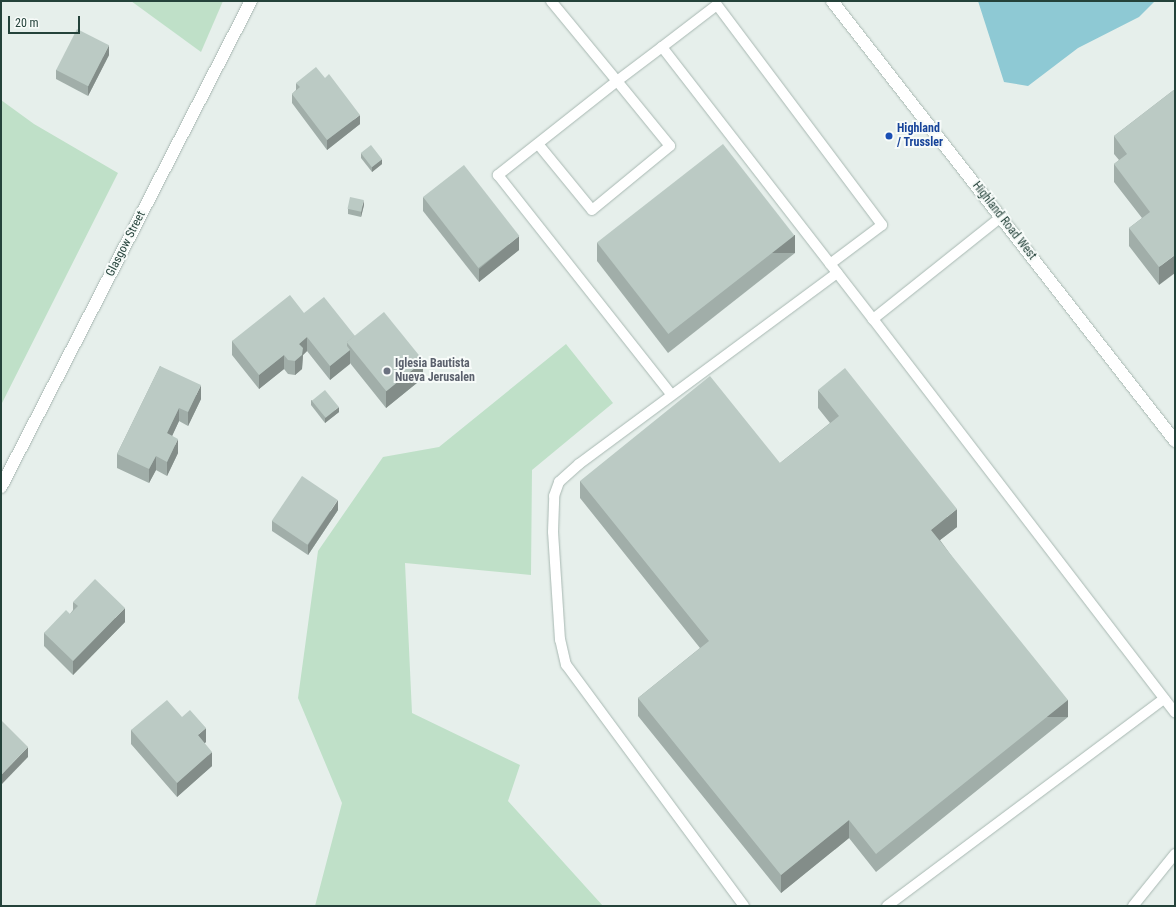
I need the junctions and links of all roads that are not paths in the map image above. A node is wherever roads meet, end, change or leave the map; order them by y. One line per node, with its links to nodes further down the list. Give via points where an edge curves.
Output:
1 (251, 1): 13 (main road, Glasgow Street)
2 (551, 1): 5 (lane)
3 (832, 1): 7 (main road, Highland Road West)
4 (662, 47): 5 (lane); 8 (lane); 8 (lane, via 717,6 882,225)
5 (617, 81): 6 (lane); 6 (lane, via 670,146 592,210)
6 (538, 144): 11 (lane, via 498,175)
7 (1001, 217): 10 (lane); 12 (main road, Highland Road West)
8 (830, 264): 9 (lane)
9 (837, 274): 10 (lane); 11 (lane)
10 (873, 319): 14 (lane)
11 (672, 395): 17 (lane, via 579,464 558,486 552,507 560,640 564,659 573,677)
12 (1175, 441)
13 (1, 487)
14 (1164, 699): 15 (lane); 18 (lane)
15 (1175, 713)
16 (1175, 854): 19 (lane)
17 (744, 906)
18 (887, 906)
19 (1133, 906)

